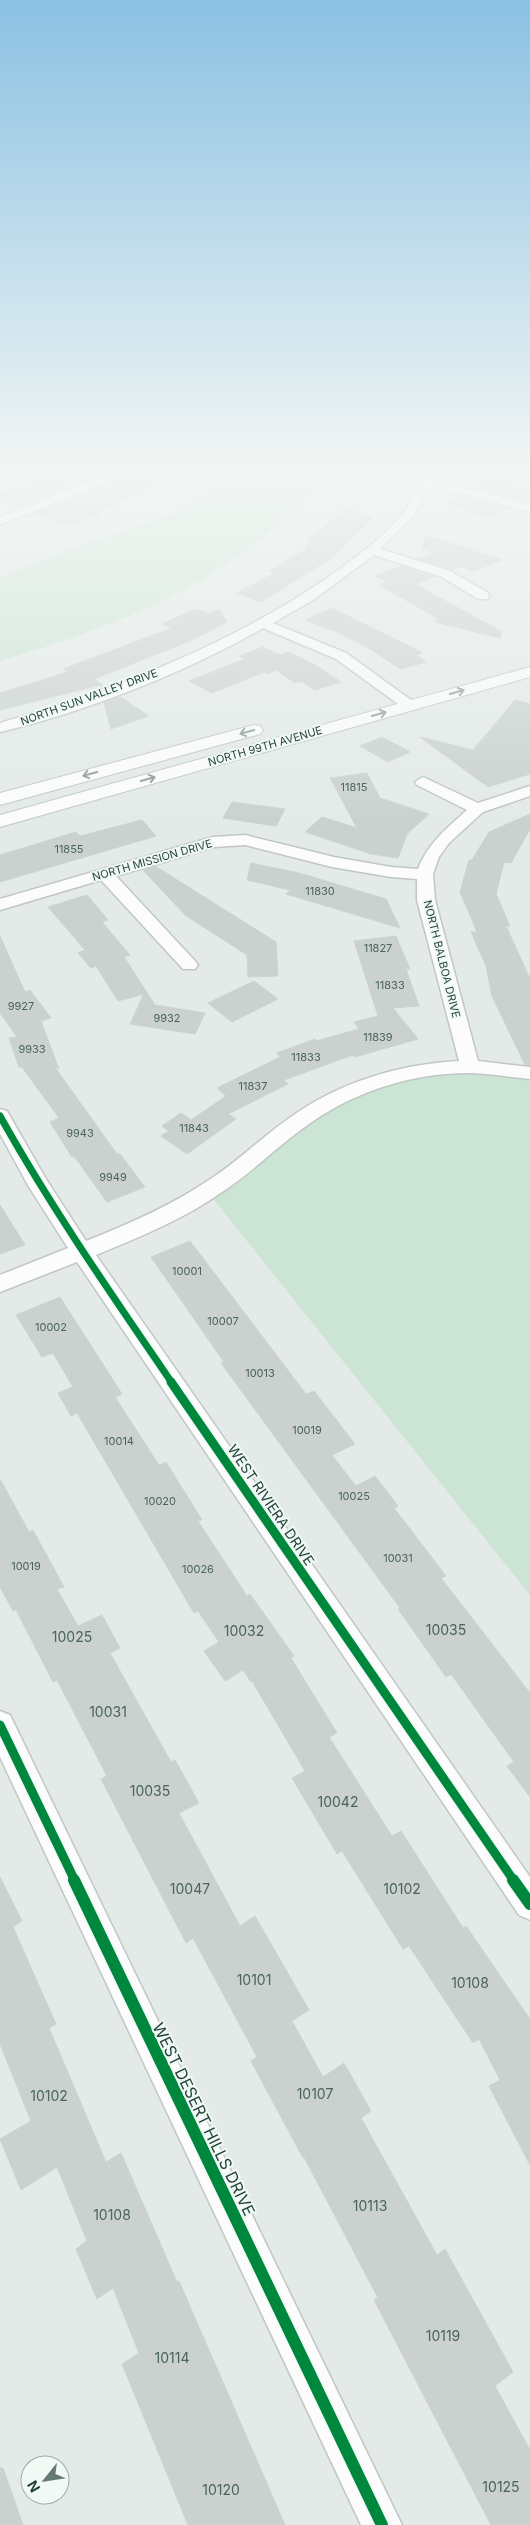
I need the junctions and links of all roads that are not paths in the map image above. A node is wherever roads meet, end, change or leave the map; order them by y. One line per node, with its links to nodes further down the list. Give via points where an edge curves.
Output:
1 (322, 588): 4 (street, NORTH SUN VALLEY DRIVE)
2 (469, 588): 3 (street)
3 (483, 596)
4 (262, 623): 7 (street, via 341,656); 11 (street, NORTH SUN VALLEY DRIVE, via 139,681)
5 (530, 672): 9 (main road, NORTH 99TH AVENUE, one-way to 5)
6 (410, 687): 7 (main road)
7 (392, 692): 8 (main road); 9 (street)
8 (373, 697)
9 (410, 706): 16 (main road, NORTH 99TH AVENUE, one-way to 9)
10 (268, 726): 14 (main road, NORTH 99TH AVENUE, one-way to 14)
11 (0, 728)
12 (423, 782): 15 (street)
13 (530, 791): 15 (street)
14 (0, 799)
15 (477, 810): 18 (street, via 443,840)
16 (0, 821)
17 (104, 873): 18 (street, NORTH MISSION DRIVE, via 213,842 245,840 332,862); 19 (street, NORTH MISSION DRIVE); 20 (street)
18 (424, 874): 21 (street, NORTH BALBOA DRIVE, via 426,900)
19 (0, 905)
20 (189, 965)
21 (470, 1067): 22 (street); 24 (street, via 385,1079 325,1103 207,1191 158,1219)
22 (530, 1073)
23 (0, 1116): 24 (street, WEST RIVIERA DRIVE)
24 (82, 1252): 25 (street); 27 (street, WEST RIVIERA DRIVE)
25 (0, 1284)
26 (0, 1725): 28 (street, WEST DESERT HILLS DRIVE)
27 (530, 1904)
28 (382, 2525)

